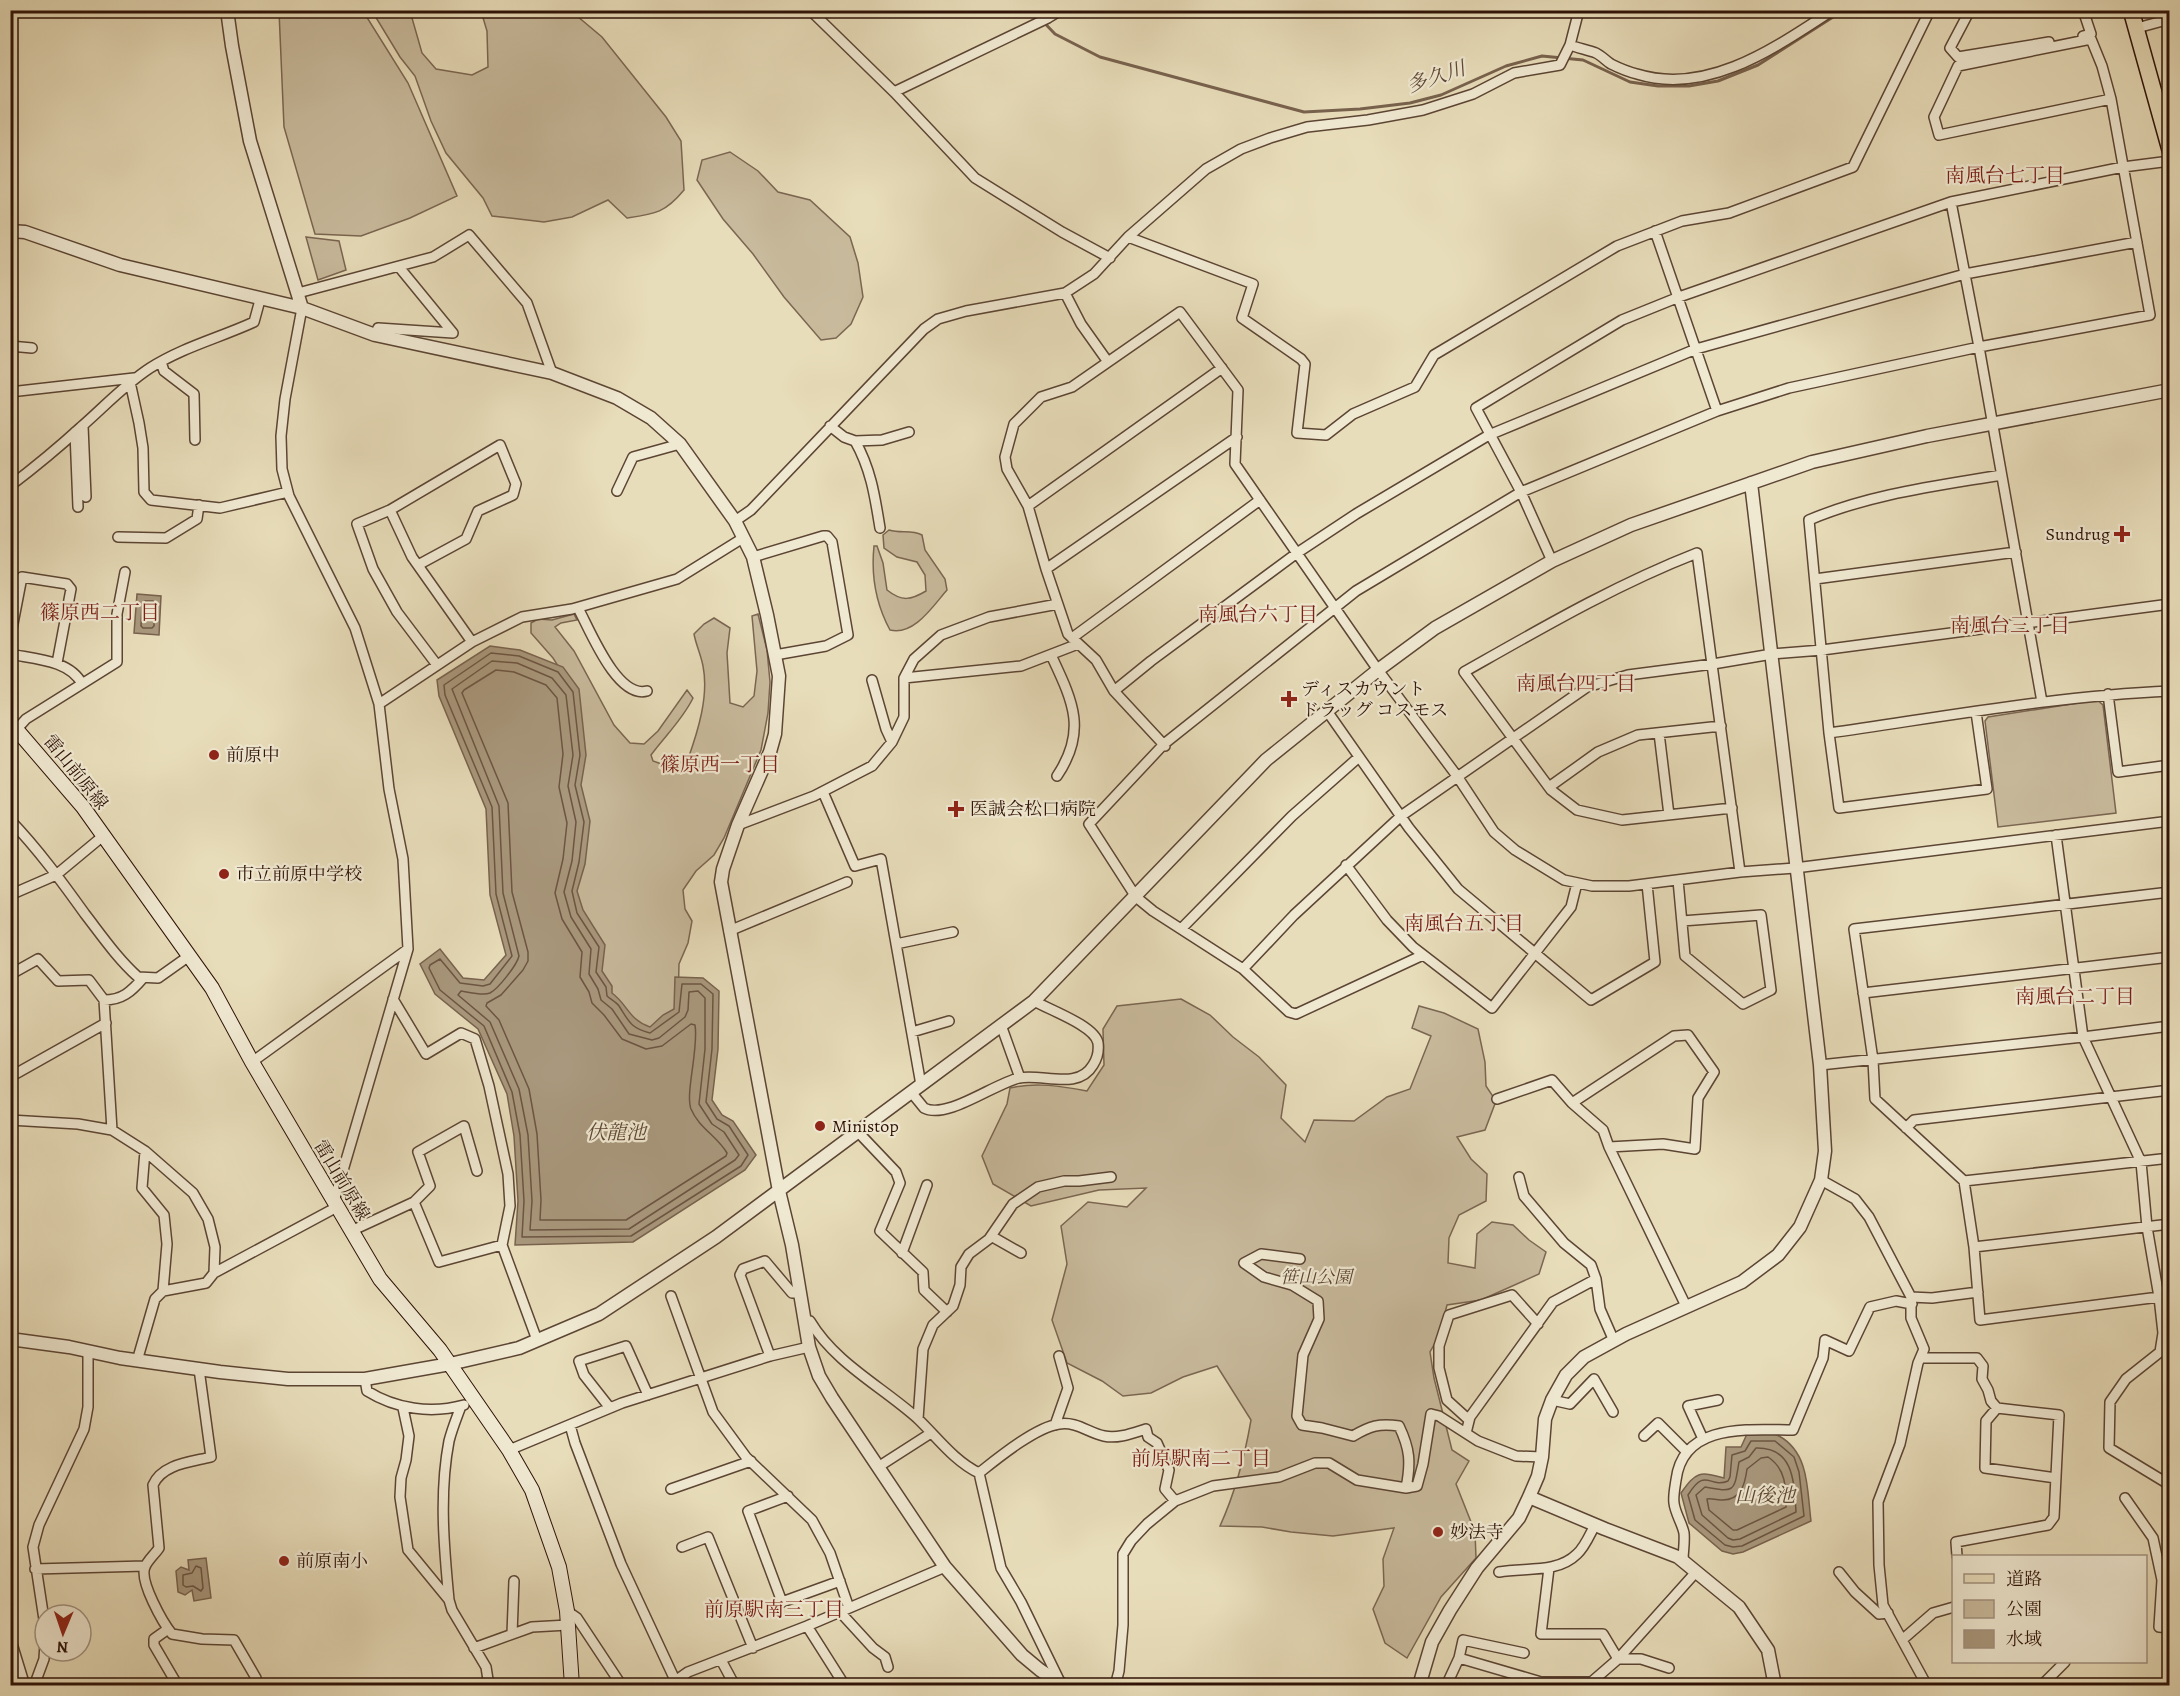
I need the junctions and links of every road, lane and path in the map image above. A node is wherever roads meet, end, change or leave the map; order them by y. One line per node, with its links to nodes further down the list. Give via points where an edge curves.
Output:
1 (227, 10): 26 (street, via 250,141)
2 (810, 10): 13 (street)
3 (1061, 10): 13 (street)
4 (1579, 10): 12 (street)
5 (1833, 10): 12 (street, via 1763,53 1729,69 1690,78 1638,75 1598,54)
6 (1930, 10): 20 (street, via 1852,167 1729,213 1682,221)
7 (1970, 10): 8 (street, via 1950,48 1958,57 2091,34)
8 (2083, 10)
9 (2131, 10): 11 (main road)
10 (2169, 19): 11 (street)
11 (2137, 28): 15 (main road)
12 (1568, 49): 21 (street, via 1560,65 1514,73 1473,94 1423,110 1307,127 1241,149 1206,170)
13 (894, 92): 23 (street, via 975,177)
14 (2111, 99): 14 (street, via 1939,135 1934,117 1958,66 2091,39); 17 (street)
15 (2169, 150)
16 (2169, 160): 17 (street)
17 (2123, 166): 18 (street); 22 (street)
18 (1951, 202): 25 (street); 28 (street)
19 (10, 231): 29 (street, via 25,232 120,265)
20 (1656, 231): 21 (street, via 1617,246 1434,355 1415,387 1353,414 1326,435 1297,433 1305,364 1242,318 1253,284); 28 (street)
21 (1128, 237): 23 (street)
22 (2137, 242): 25 (street); 33 (street, via 2150,315)
23 (1110, 258): 27 (street)
24 (399, 267): 26 (street); 31 (street, via 453,333 378,328); 39 (street, via 434,257 469,235 527,303)
25 (1965, 274): 33 (street); 35 (street)
26 (298, 293): 30 (street)
27 (1065, 293): 37 (street); 45 (street, via 938,320 924,329)
28 (1679, 297): 35 (street); 48 (street, via 1622,320 1476,408)
29 (260, 300): 30 (street); 36 (street, via 254,322 188,346)
30 (302, 308): 31 (street); 57 (street, via 283,418 282,469)
31 (375, 335): 39 (street)
32 (10, 346): 34 (street)
33 (1980, 347): 43 (street, via 1789,388); 44 (street)
34 (32, 348)
35 (1696, 348): 43 (street); 48 (street)
36 (161, 362): 40 (street); 50 (street, via 164,371 194,394)
37 (1108, 362): 38 (street, via 1180,312); 62 (street, via 1072,387 1041,397 1014,424 1005,457 1007,469)
38 (1222, 368): 49 (street, via 1238,390); 62 (street)
39 (552, 373): 52 (street, via 617,398 651,418)
40 (133, 380): 42 (street); 46 (street); 61 (street, via 142,439 144,492 151,500)
41 (2169, 390): 44 (street)
42 (10, 392)
43 (1717, 411): 58 (street)
44 (1992, 424): 53 (street); 54 (street, via 1812,462)
45 (830, 426): 51 (street); 65 (street, via 751,510)
46 (79, 429): 55 (street); 59 (street); 63 (street)
47 (909, 432): 51 (street, via 882,440)
48 (1489, 435): 58 (street); 70 (street)
49 (1237, 436): 60 (street, via 1235,464); 74 (street)
50 (195, 440)
51 (855, 441): 66 (street, via 869,469)
52 (680, 444): 56 (street, via 633,457); 65 (street)
53 (2001, 475): 69 (street); 76 (street, via 1915,489 1852,504 1809,520)
54 (1751, 483): 72 (street, via 1631,525); 87 (street)
55 (10, 486)
56 (617, 491)
57 (288, 492): 61 (street, via 220,508); 102 (street, via 355,628)
58 (1521, 492): 72 (street); 79 (street)
59 (86, 497)
60 (1260, 500): 70 (street); 83 (street)
61 (199, 505): 67 (street, via 197,519 166,538)
62 (1028, 506): 74 (street)
63 (78, 507)
64 (390, 510): 73 (street); 73 (street, via 500,445 516,484 513,495 478,511 466,539); 92 (street, via 357,524 373,569 397,612)
65 (735, 521): 68 (street)
66 (880, 528)
67 (118, 537)
68 (743, 538): 71 (street); 80 (street, via 677,579)
69 (2016, 552): 76 (street); 81 (street)
70 (1297, 553): 79 (street); 97 (street)
71 (753, 557): 88 (street); 88 (street, via 823,536 832,542 848,635 826,646)
72 (1552, 561): 93 (street, via 1435,628)
73 (418, 565): 84 (street)
74 (1046, 569): 77 (street)
75 (125, 572): 96 (street, via 117,614 117,662)
76 (1815, 579): 85 (street)
77 (1058, 604): 83 (street, via 1068,634); 94 (street, via 989,616 941,635 914,659)
78 (2169, 604): 81 (street)
79 (1335, 607): 93 (street); 111 (street)
80 (578, 608): 84 (street, via 522,617); 98 (street, via 614,674 627,688)
81 (2030, 623): 85 (street); 101 (street)
82 (10, 639): 90 (street, via 22,577 67,584 71,589)
83 (1075, 641): 89 (street); 97 (street, via 1096,660)
84 (472, 642): 92 (street)
85 (1822, 650): 87 (street); 108 (street)
86 (10, 654): 90 (street)
87 (1772, 654): 91 (street); 127 (street)
88 (775, 655): 123 (street, via 779,676 775,734)
89 (1051, 655): 94 (street, via 1021,666); 114 (street, via 1073,713 1070,755)
90 (57, 663): 96 (street)
91 (1713, 664): 106 (street); 109 (street, via 1628,675 1587,687); 109 (street, via 1697,553 1592,600 1464,672)
92 (437, 665): 102 (street)
93 (1378, 670): 103 (street); 115 (street)
94 (904, 678): 110 (street, via 904,717)
95 (872, 680): 110 (street)
96 (82, 684): 105 (street)
97 (1114, 690): 111 (street)
98 (647, 691)
99 (2169, 691): 100 (street)
100 (2108, 694): 101 (street); 113 (street, via 2118,772)
101 (2042, 702): 104 (street)
102 (379, 704): 143 (street, via 389,789 403,859)
103 (1327, 711): 112 (street); 136 (street, via 1266,760)
104 (1976, 712): 108 (street); 108 (street, via 1987,789 1839,808)
105 (14, 726): 125 (main road, 雷山前原線)
106 (1721, 726): 107 (street); 118 (street)
107 (1659, 733): 116 (street, via 1638,735 1598,752); 119 (street)
108 (1829, 733)
109 (1511, 738): 115 (street); 116 (street)
110 (892, 742): 117 (street, via 872,766)
111 (1164, 745): 136 (street, via 1089,824)
112 (1359, 757): 120 (street); 139 (street, via 1292,816)
113 (2169, 765)
114 (1057, 776)
115 (1457, 776): 120 (street); 132 (street, via 1494,832 1563,880)
116 (1549, 787): 119 (street, via 1577,810 1622,820)
117 (823, 792): 123 (street); 142 (street, via 855,866 881,859)
118 (1732, 808): 119 (street); 128 (street)
119 (1669, 815)
120 (1401, 816): 126 (street); 144 (street, via 1458,889)
121 (10, 820): 129 (street)
122 (2169, 821): 124 (street)
123 (738, 825): 140 (street, via 723,869)
124 (2056, 835): 127 (street); 137 (street)
125 (103, 836): 129 (street); 146 (main road, 雷山前原線)
126 (1346, 866): 145 (street, via 1387,920); 149 (street)
127 (1795, 868): 128 (street); 164 (street)
128 (1740, 872): 130 (street)
129 (56, 875): 135 (street); 151 (street, via 107,945)
130 (1678, 880): 133 (street); 138 (street)
131 (847, 882): 140 (street)
132 (1577, 883): 133 (street); 144 (street, via 1571,907)
133 (1647, 884): 144 (street, via 1655,962 1591,1000)
134 (2169, 892): 137 (street)
135 (10, 895)
136 (1136, 897): 139 (street); 155 (street)
137 (2066, 904): 148 (street); 152 (street, via 1854,929)
138 (1682, 921): 138 (street, via 1761,915 1771,990 1743,1004 1685,956)
139 (1181, 929): 149 (street)
140 (729, 931): 186 (street)
141 (953, 932): 142 (street)
142 (896, 944): 160 (street)
143 (408, 949): 153 (street); 163 (street)
144 (1536, 954): 145 (street, via 1492,1008)
145 (1423, 955): 149 (street, via 1296,1014 1288,1012)
146 (189, 956): 151 (street, via 158,978); 163 (main road, 雷山前原線, via 212,988)
147 (2169, 957): 148 (street)
148 (2074, 968): 152 (street); 161 (street)
149 (1243, 969)
150 (12, 973): 154 (street, via 38,959 58,981 89,980)
151 (143, 978): 154 (street, via 117,1000)
152 (1863, 993): 162 (street)
153 (393, 999): 188 (street); 193 (street, via 426,1054 460,1033 475,1040 508,1174 510,1206)
154 (104, 1000): 157 (street)
155 (1034, 1001): 158 (street); 166 (street, via 1095,1034 1098,1055 1092,1068 1080,1077)
156 (949, 1021): 160 (street)
157 (106, 1023): 165 (street); 174 (street)
158 (1001, 1025): 166 (street); 167 (street)
159 (2169, 1026): 161 (street)
160 (912, 1032): 167 (street)
161 (2083, 1037): 162 (street); 169 (street)
162 (1873, 1060): 164 (street); 173 (street, via 1875,1099)
163 (252, 1062): 188 (main road, 雷山前原線)
164 (1820, 1065): 183 (street, via 1825,1151)
165 (10, 1077)
166 (1020, 1078): 167 (street, via 941,1111 924,1108)
167 (916, 1088): 175 (street)
168 (2169, 1090): 169 (street)
169 (2109, 1098): 173 (street, via 1914,1120); 179 (street)
170 (1497, 1099): 171 (street, via 1552,1080)
171 (1572, 1103): 176 (street, via 1603,1130); 176 (street, via 1674,1036 1688,1035 1714,1072 1698,1098 1695,1149 1664,1144)
172 (10, 1120): 174 (street)
173 (1906, 1128): 184 (street)
174 (112, 1130): 177 (street)
175 (858, 1132): 186 (street); 195 (street, via 896,1172 900,1183 880,1231)
176 (1609, 1147): 206 (street)
177 (145, 1151): 198 (street, via 194,1193 208,1219 215,1247); 200 (street, via 142,1188 164,1215 167,1244)
178 (2169, 1158): 179 (street)
179 (2141, 1162): 184 (street); 190 (street)
180 (477, 1171): 187 (street, via 464,1126 418,1152 430,1185)
181 (1111, 1177): 192 (street, via 1064,1180 1038,1187 1013,1204)
182 (1519, 1177): 199 (street, via 1524,1196 1564,1242 1591,1265)
183 (1821, 1180): 205 (street, via 1855,1199 1869,1217); 206 (street, via 1800,1227 1778,1255 1742,1282)
184 (1964, 1181): 194 (street)
185 (927, 1185): 195 (street)
186 (779, 1191): 202 (street); 211 (street, via 599,1314)
187 (414, 1202): 191 (street); 193 (street, via 439,1262)
188 (335, 1205): 191 (main road, 雷山前原線); 198 (street)
189 (2169, 1224): 190 (street)
190 (2147, 1227): 194 (street); 204 (street)
191 (351, 1231): 219 (main road, 雷山前原線, via 380,1279)
192 (991, 1236): 196 (street); 207 (street, via 969,1254 961,1267 960,1285)
193 (502, 1245): 211 (street)
194 (1974, 1247): 201 (street)
195 (902, 1253): 207 (street, via 922,1272 924,1290)
196 (1021, 1253)
197 (1300, 1259): 248 (street, via 1261,1254 1244,1263 1264,1276 1304,1290 1318,1301 1320,1319 1303,1355 1299,1422 1353,1436 1382,1424 1399,1426 1408,1444)
198 (214, 1273): 200 (street, via 206,1283)
199 (1596, 1279): 209 (street, via 1553,1302); 212 (street, via 1600,1309)
200 (163, 1291): 218 (street, via 155,1299)
201 (1978, 1292): 204 (street, via 1980,1320); 205 (street)
202 (800, 1293): 208 (street); 215 (street, via 792,1293 765,1261 743,1269 740,1275)
203 (671, 1296): 221 (street)
204 (2159, 1297): 247 (street, via 2163,1333 2160,1352 2126,1379 2110,1402 2109,1448)
205 (1912, 1300): 217 (street, via 1911,1318 1924,1349); 239 (street, via 1870,1307 1849,1351 1825,1340 1823,1358 1793,1430 1753,1430)
206 (1686, 1306): 212 (street)
207 (947, 1312): 232 (street, via 933,1325 923,1349)
208 (804, 1322): 213 (street); 232 (street, via 810,1321 836,1354)
209 (1538, 1324): 233 (street); 233 (street, via 1512,1295 1449,1316 1439,1346 1439,1368 1447,1400)
210 (10, 1339): 214 (street)
211 (537, 1340): 219 (street)
212 (1614, 1341): 224 (street, via 1584,1357 1566,1375)
213 (809, 1347): 215 (street); 244 (street, via 819,1376)
214 (88, 1352): 218 (street); 261 (street, via 84,1429 39,1525 33,1547)
215 (770, 1356): 221 (street)
216 (1059, 1356): 235 (street, via 1068,1388)
217 (1921, 1358): 230 (street, via 1977,1358 1983,1366 1982,1379 1990,1401); 272 (street, via 1900,1444 1878,1502 1879,1564 1883,1605)
218 (136, 1361): 220 (street)
219 (450, 1364): 222 (street); 226 (main road, 雷山前原線)
220 (199, 1369): 222 (street, via 288,1379); 258 (street, via 211,1457 171,1467 157,1477 153,1485 159,1548)
221 (700, 1378): 223 (street); 243 (street, via 713,1412)
222 (364, 1379): 228 (street, via 367,1391)
223 (648, 1395): 229 (street); 229 (street, via 626,1346 579,1361 584,1375)
224 (1552, 1400): 231 (street, via 1570,1404 1594,1380); 242 (street, via 1545,1419)
225 (1718, 1400): 239 (street, via 1688,1406)
226 (475, 1402): 227 (street); 240 (main road, 雷山前原線)
227 (461, 1406): 228 (street); 267 (street, via 449,1441 443,1500)
228 (403, 1408): 267 (street, via 409,1436 400,1497 408,1550)
229 (610, 1408): 234 (street)
230 (1998, 1408): 246 (street, via 2059,1415); 246 (street, via 1986,1421 1985,1468)
231 (1613, 1412)
232 (918, 1419): 236 (street)
233 (1469, 1420): 237 (street)
234 (570, 1425): 240 (street); 290 (street, via 621,1564)
235 (1055, 1425): 245 (street, via 1000,1456); 253 (street, via 1078,1426 1104,1436 1146,1429 1169,1470 1165,1489)
236 (931, 1433): 244 (street); 245 (street)
237 (1466, 1433): 242 (street, via 1516,1456); 248 (street, via 1431,1414 1417,1486)
238 (1644, 1436): 241 (street, via 1658,1423)
239 (1703, 1439): 241 (street)
240 (509, 1450): 271 (main road, 雷山前原線, via 532,1490 559,1567)
241 (1686, 1451): 257 (street, via 1680,1461 1673,1502 1684,1533)
242 (1542, 1457): 251 (street)
243 (751, 1461): 249 (street); 250 (street)
244 (878, 1467): 259 (street)
245 (980, 1473): 292 (street, via 1001,1568)
246 (2056, 1478): 256 (street, via 2054,1517 2048,1525 1956,1542)
247 (2169, 1485)
248 (1406, 1488): 253 (street, via 1357,1480 1329,1462 1315,1463 1279,1477 1213,1486)
249 (670, 1489)
250 (788, 1496): 266 (street, via 812,1520); 266 (street, via 748,1511 782,1602)
251 (1529, 1497): 254 (street); 304 (street, via 1519,1518 1477,1568 1450,1610 1432,1642)
252 (2125, 1498): 275 (street, via 2153,1538 2162,1580 2159,1627)
253 (1175, 1501): 303 (street, via 1147,1524 1124,1554 1123,1625)
254 (1595, 1525): 257 (street); 260 (street, via 1578,1554)
255 (682, 1546): 281 (street, via 708,1537)
256 (1957, 1555)
257 (1683, 1561): 263 (street)
258 (145, 1566): 261 (street); 276 (street, via 150,1597)
259 (945, 1567): 270 (street); 292 (street, via 1022,1655)
260 (1549, 1568): 262 (street); 284 (street, via 1541,1634 1603,1634)
261 (35, 1569): 268 (street)
262 (1499, 1572)
263 (1696, 1572): 284 (street); 306 (street, via 1739,1607 1768,1650)
264 (1839, 1572): 272 (street, via 1880,1614)
265 (514, 1581): 277 (street)
266 (840, 1581): 270 (street)
267 (449, 1600): 280 (street)
268 (41, 1603)
269 (1952, 1607): 279 (street, via 1934,1613)
270 (844, 1610): 274 (street); 288 (street, via 873,1648 885,1657)
271 (567, 1611): 273 (main road, 雷山前原線); 300 (street, via 577,1618)
272 (1888, 1613): 279 (street)
273 (568, 1625): 277 (street, via 531,1627); 299 (main road, 雷山前原線)
274 (807, 1626): 281 (street); 302 (street)
275 (2169, 1628)
276 (168, 1629): 296 (street, via 154,1639 154,1645); 297 (street, via 178,1636 234,1640 255,1678)
277 (512, 1634): 280 (street)
278 (10, 1637): 294 (street)
279 (1902, 1640): 293 (street)
280 (474, 1648): 298 (street, via 486,1667)
281 (753, 1648): 285 (street)
282 (1524, 1653): 283 (street, via 1463,1640)
283 (1459, 1658): 291 (street, via 1541,1682); 305 (street)
284 (1618, 1659): 289 (street, via 1641,1659); 291 (street)
285 (722, 1660): 290 (street, via 688,1672); 301 (street)
286 (43, 1663): 295 (street)
287 (2065, 1663): 307 (street)
288 (888, 1667)
289 (1669, 1668)
290 (672, 1683)
291 (1590, 1684)
292 (1063, 1685)
293 (1924, 1685)
294 (25, 1686)
295 (34, 1686)
296 (178, 1686)
297 (255, 1686)
298 (489, 1686)
299 (572, 1686)
300 (622, 1686)
301 (735, 1686)
302 (845, 1686)
303 (1115, 1686)
304 (1419, 1686)
305 (1446, 1686)
306 (1775, 1686)
307 (2041, 1686)

